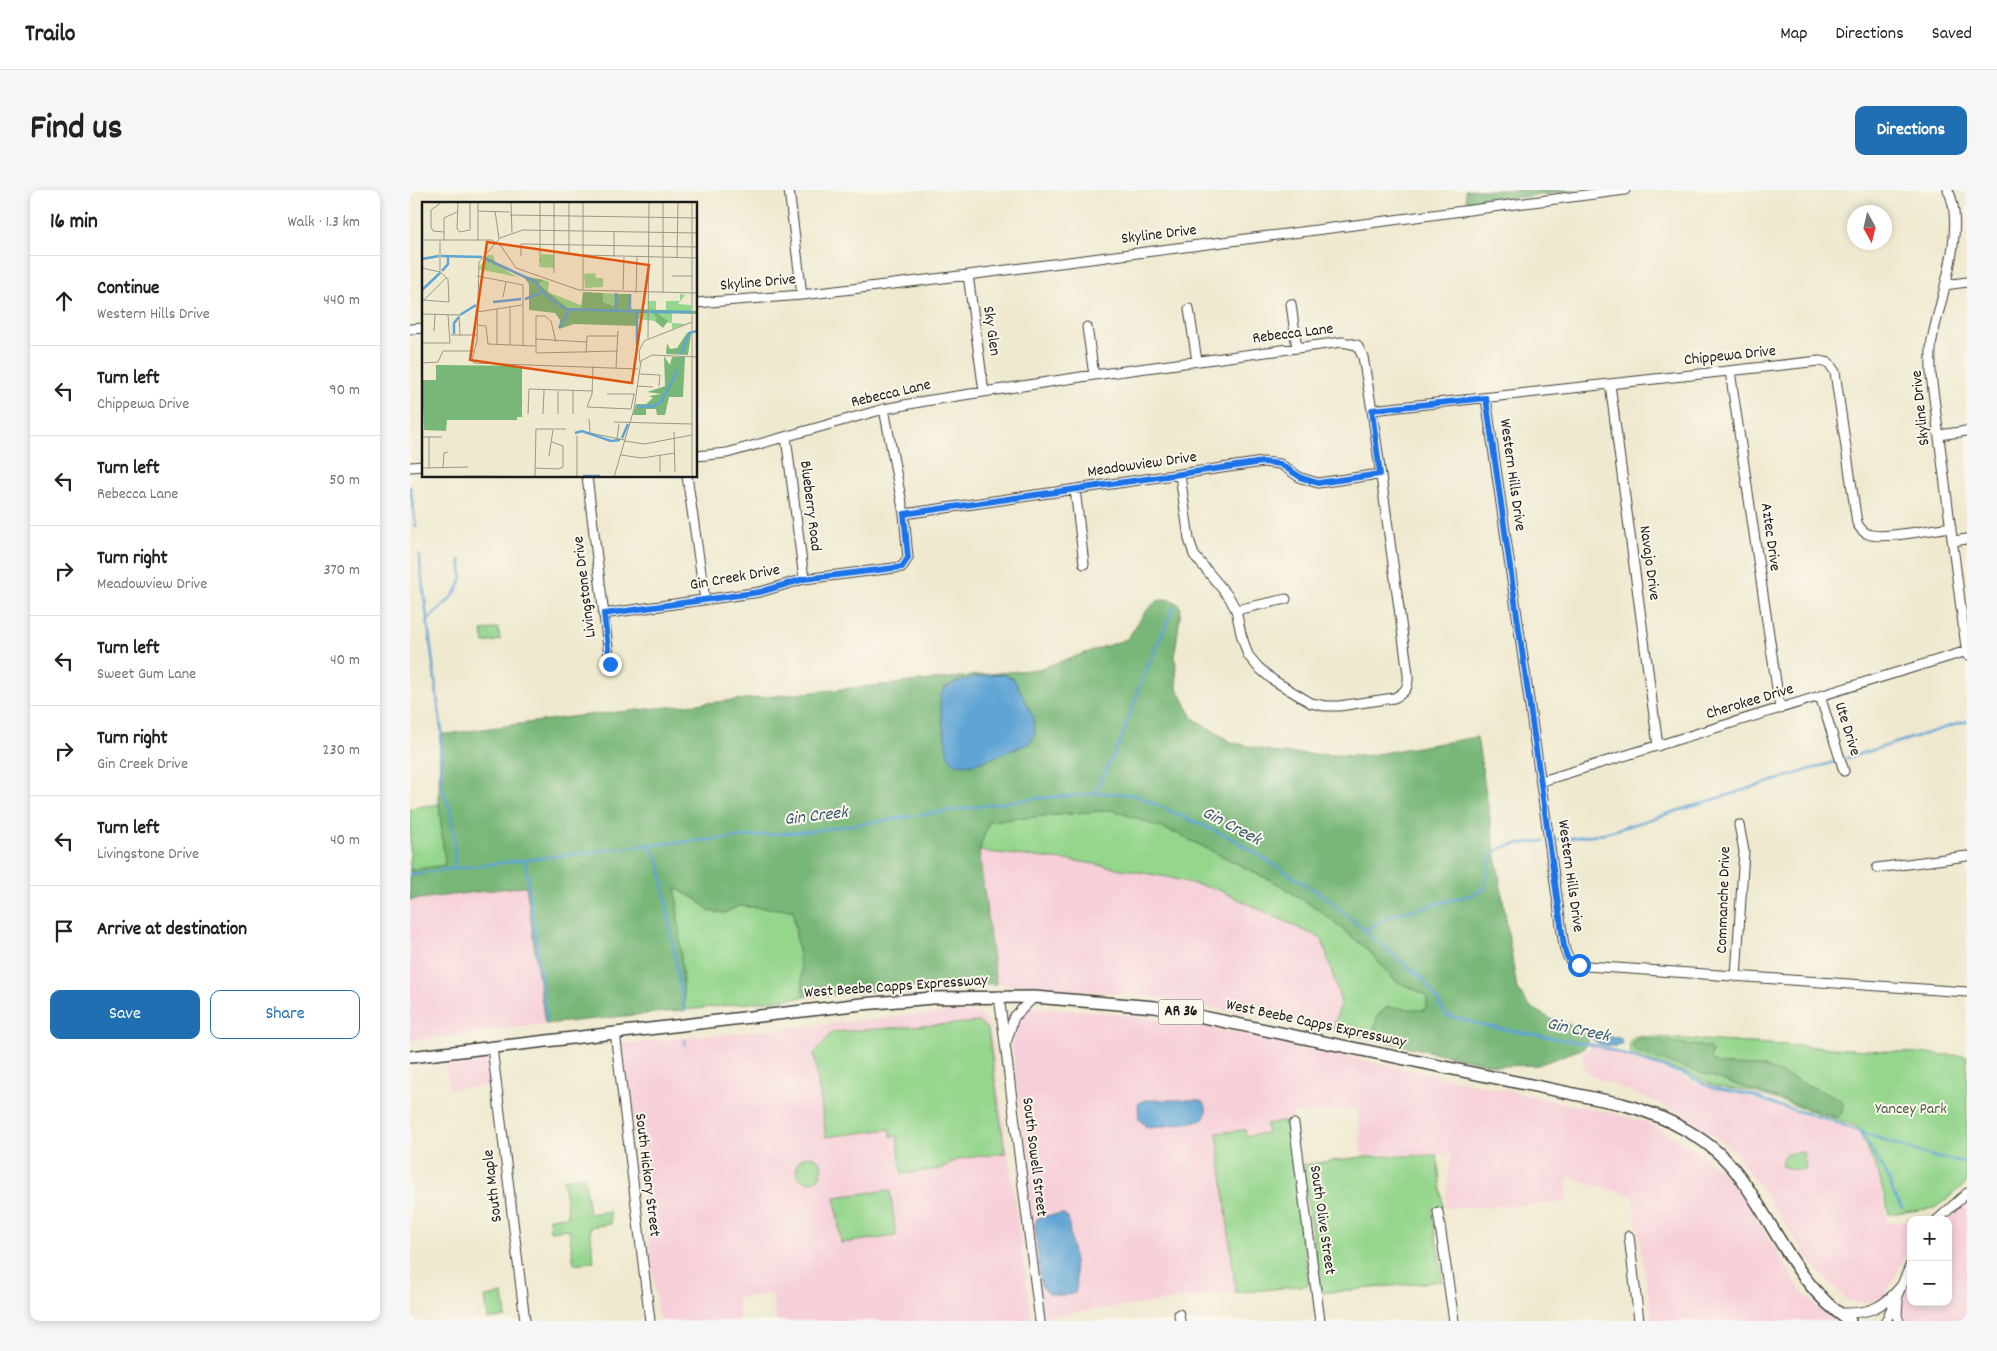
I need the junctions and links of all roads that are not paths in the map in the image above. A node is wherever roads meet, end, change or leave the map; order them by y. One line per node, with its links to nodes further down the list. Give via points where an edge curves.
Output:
1 (789, 190): 7 (street)
2 (1625, 190): 4 (street, Skyline Drive)
3 (1948, 190): 6 (street, Skyline Drive, via 1956,216 1952,259)
4 (968, 275): 7 (street, Skyline Drive); 17 (street, Sky Glen)
5 (1967, 282): 6 (street)
6 (1945, 285): 22 (street, Skyline Drive, via 1931,354)
7 (802, 295): 8 (street, Skyline Drive)
8 (698, 304)
9 (1291, 304): 12 (street)
10 (1189, 309): 13 (street)
11 (1087, 327): 15 (street)
12 (1297, 348): 13 (street, Rebecca Lane); 20 (street, Rebecca Lane, via 1342,342 1357,345 1364,356)
13 (1197, 361): 15 (street, Rebecca Lane)
14 (1730, 371): 16 (street, Chippewa Drive); 31 (street, Chippewa Drive, via 1819,361 1829,364 1835,372 1856,523 1860,530 1883,536); 43 (street, Aztec Drive)
15 (1094, 375): 17 (street, Rebecca Lane)
16 (1610, 384): 18 (street, Chippewa Drive); 44 (street, Navajo Drive)
17 (984, 392): 19 (street, Rebecca Lane)
18 (1486, 398): 20 (street, Chippewa Drive); 46 (street, Western Hills Drive)
19 (884, 409): 23 (street, Rebecca Lane); 30 (street)
20 (1372, 410): 25 (street, Rebecca Lane)
21 (1967, 431): 22 (street)
22 (1939, 435): 31 (street, Skyline Drive)
23 (786, 437): 24 (street, Rebecca Lane, via 727,453); 35 (street, Blueberry Road)
24 (698, 456)
25 (1380, 474): 26 (street, Meadowview Drive, via 1318,483 1302,478 1280,464 1263,462); 38 (street, Rebecca Lane, via 1409,682 1402,694 1339,706 1311,703 1273,680 1248,655)
26 (1180, 475): 29 (street, Meadowview Drive); 38 (street, Rebecca Lane, via 1194,554)
27 (586, 478): 39 (street, Livingstone Drive)
28 (687, 478): 37 (street)
29 (1075, 490): 30 (street, Meadowview Drive); 34 (street)
30 (904, 514): 35 (street, Gin Creek Drive, via 908,558 902,567)
31 (1951, 527): 33 (street, Skyline Drive)
32 (1967, 539): 33 (street)
33 (1952, 541): 40 (street, Skyline Drive)
34 (1084, 564)
35 (804, 579): 37 (street, Gin Creek Drive, via 760,592)
36 (1286, 599): 38 (street)
37 (705, 600): 39 (street, Gin Creek Drive)
38 (1236, 610)
39 (604, 614): 41 (street, Livingstone Drive)
40 (1967, 653): 42 (street, Cherokee Drive)
41 (610, 664)
42 (1820, 696): 43 (street, Cherokee Drive); 45 (street, Ute Drive)
43 (1780, 708): 44 (street, Cherokee Drive)
44 (1658, 746): 46 (street, Cherokee Drive)
45 (1844, 771)
46 (1542, 782): 50 (street, Western Hills Drive, via 1564,946 1571,963)
47 (1739, 825): 50 (street, Commanche Drive, via 1744,851)
48 (1967, 856): 49 (street)
49 (1877, 868)
50 (1736, 977): 51 (street, Western Hills Drive)
51 (1967, 992)
52 (999, 996): 53 (main road, West Beebe Capps Expressway / AR 36); 54 (main road, West Beebe Capps Expressway / AR 36, via 871,1003); 56 (street, South Sowell Street)
53 (1034, 997): 56 (street, via 1014,1017 1008,1032); 65 (main road, West Beebe Capps Expressway / AR 36, via 1155,1007 1622,1104 1654,1115 1715,1149 1739,1176 1802,1273)
54 (614, 1032): 55 (main road, West Beebe Capps Expressway / AR 36); 67 (street, South Hickory Street)
55 (492, 1047): 57 (main road, West Beebe Capps Expressway / AR 36); 66 (street, South Maple)
56 (1006, 1053): 68 (street, South Sowell Street)
57 (410, 1057)
58 (1294, 1124): 69 (street, South Olive Street)
59 (1967, 1193): 61 (street)
60 (1438, 1212): 70 (street)
61 (1941, 1216)
62 (1629, 1236): 71 (street)
63 (1907, 1273): 64 (street)
64 (1901, 1286): 65 (street, via 1889,1300 1873,1310); 73 (street); 74 (street, via 1897,1307)
65 (1842, 1317): 72 (main road, West Beebe Capps Expressway / AR 36)
66 (525, 1321)
67 (650, 1321)
68 (1040, 1321)
69 (1320, 1321)
70 (1454, 1321)
71 (1640, 1321)
72 (1850, 1321)
73 (1886, 1321)
74 (1899, 1321)

